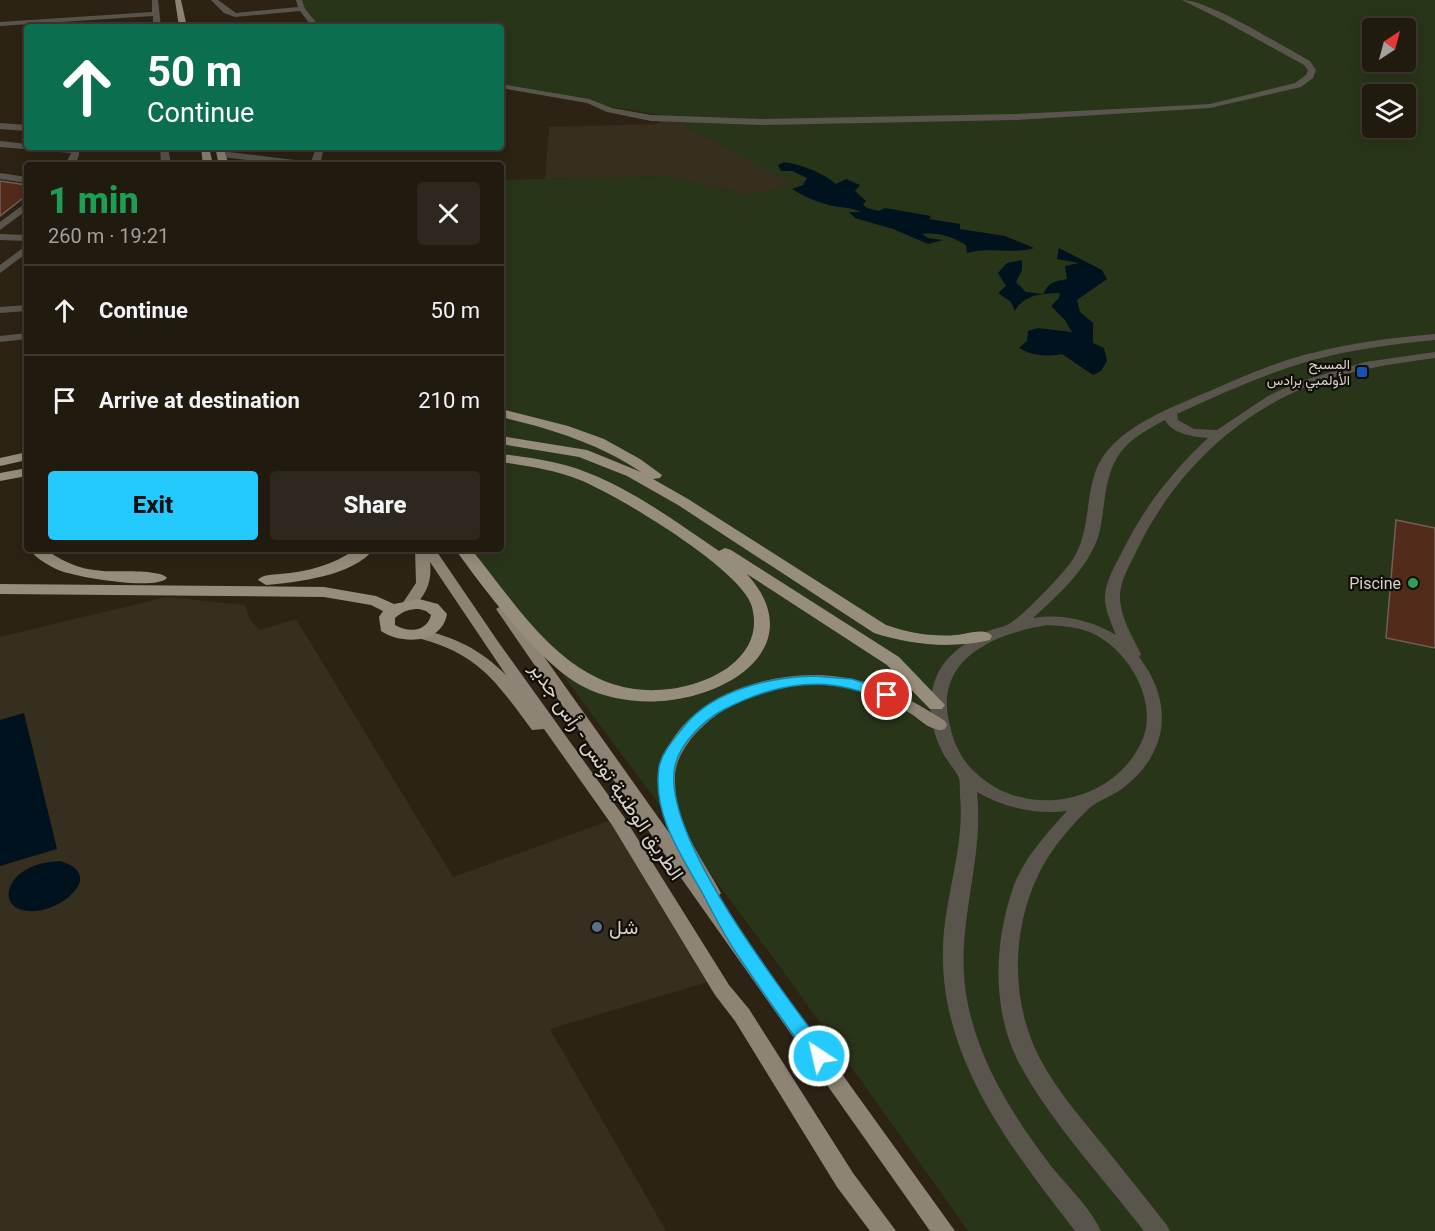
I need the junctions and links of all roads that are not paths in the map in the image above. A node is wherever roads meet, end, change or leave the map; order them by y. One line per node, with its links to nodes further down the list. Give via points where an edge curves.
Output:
1 (155, 0): 9 (street)
2 (178, 0): 12 (main road)
3 (214, 0): 8 (street)
4 (1185, 0): 14 (street, via 1307,63 1312,70 1310,76 1298,85 1210,106 1016,117 761,122 651,118 610,110 589,101)
5 (300, 4): 6 (street); 8 (street, via 235,15); 13 (street)
6 (252, 5)
7 (232, 6): 8 (street)
8 (221, 7)
9 (156, 14): 10 (street); 11 (street)
10 (0, 24)
11 (157, 24)
12 (182, 24)
13 (314, 24)
14 (504, 87)
15 (0, 126): 16 (street)
16 (24, 128)
17 (0, 144): 18 (street)
18 (24, 146)
19 (220, 151): 20 (street)
20 (295, 162)
21 (0, 176): 22 (street)
22 (24, 180)
23 (24, 207): 24 (street)
24 (0, 227)
25 (0, 237): 26 (street)
26 (24, 238)
27 (24, 250): 28 (street)
28 (0, 270)
29 (24, 307): 30 (street)
30 (0, 310)
31 (24, 336): 33 (street)
32 (1435, 337): 37 (street, via 1361,345 1302,359)
33 (0, 339)
34 (24, 346): 35 (street)
35 (0, 349)
36 (1435, 356): 39 (street, via 1371,364 1303,384 1257,406)
37 (1170, 413): 39 (street, via 1179,428); 57 (street, via 1134,433 1107,461 1092,532 1079,560)
38 (504, 414): 48 (highway, via 569,429 616,449)
39 (1217, 434): 60 (street, via 1151,509 1114,590 1116,613)
40 (504, 440): 48 (highway, via 562,448 607,462 651,483)
41 (504, 452): 61 (highway, via 577,466 636,495 893,661)
42 (24, 457): 45 (highway)
43 (504, 459): 53 (highway, via 589,478 695,542 751,588 763,619 760,642 742,666 693,690 638,695 600,688 549,656)
44 (24, 461): 45 (highway)
45 (0, 464)
46 (24, 473): 47 (highway)
47 (0, 477)
48 (734, 536): 59 (highway, via 880,629 932,642)
49 (40, 552): 50 (highway, via 57,564 100,575 233,581 313,574)
50 (361, 552)
51 (422, 552): 56 (main road, via 425,579 421,591)
52 (430, 552): 63 (main road, الطريق الوطنية تونس - رأس جدير)
53 (464, 552)
54 (464, 552): 66 (main road, الطريق الوطنية تونس - رأس جدير)
55 (0, 589): 56 (highway, via 324,592)
56 (401, 607): 58 (highway, via 386,620 389,629 401,635); 58 (highway, via 428,606 439,614 436,626)
57 (1015, 626): 59 (street); 60 (street, via 1047,620 1082,626 1120,645)
58 (419, 634): 63 (main road, via 440,636 474,652 543,733)
59 (984, 636): 61 (street, via 959,654 948,670)
60 (1138, 665): 65 (street, via 1155,716 1152,739 1133,770 1108,792)
61 (936, 705): 62 (street)
62 (939, 725): 64 (street); 66 (main road, via 910,705 866,688 813,680 748,691 710,710 685,734 667,765 666,795 671,815 679,838)
63 (573, 755): 67 (main road, الطريق الوطنية تونس - رأس جدير, via 845,1180)
64 (967, 776): 65 (street, via 994,795 1036,808 1060,808); 69 (street, via 970,810 953,965 960,1022 994,1104)
65 (1087, 801): 70 (street, via 1049,842 1024,884 1008,945 1015,1023 1028,1059 1054,1100)
66 (744, 951): 68 (main road, الطريق الوطنية تونس - رأس جدير)
67 (884, 1231)
68 (943, 1231)
69 (1089, 1231)
70 (1158, 1231)

